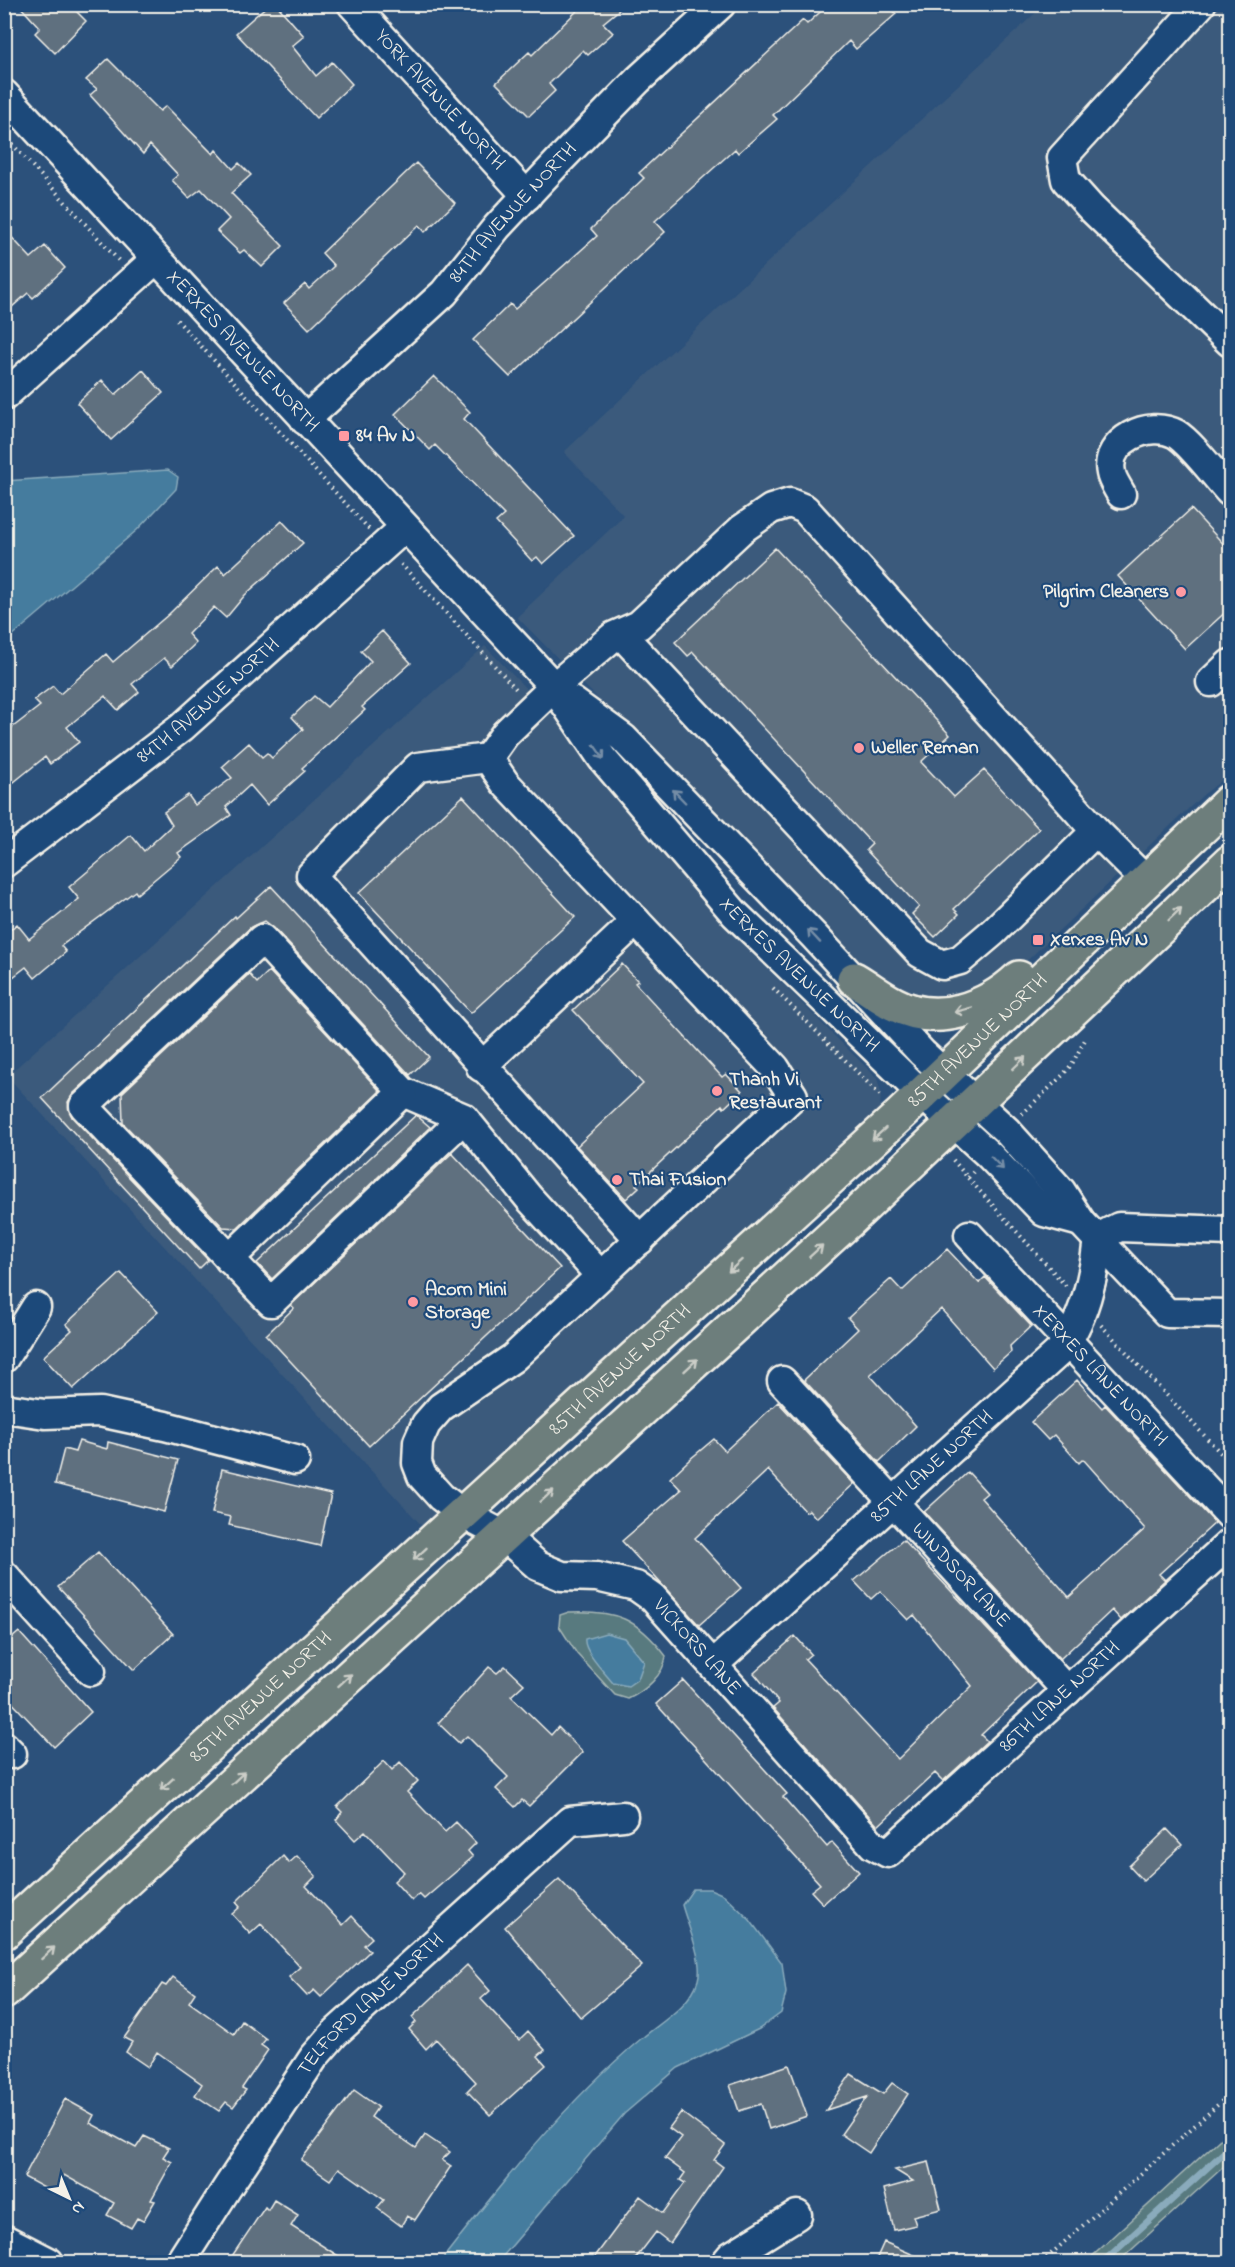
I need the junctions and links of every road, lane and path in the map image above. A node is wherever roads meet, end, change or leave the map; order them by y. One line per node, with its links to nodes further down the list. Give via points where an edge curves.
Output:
1 (352, 4): 6 (street, YORK AVENUE NORTH)
2 (721, 4): 6 (street, 84TH AVENUE NORTH, via 638,80)
3 (1201, 4): 10 (street, via 1062,158 1066,180 1091,208)
4 (4, 94): 7 (street, XERXES AVENUE NORTH)
5 (4, 135): 8 (path)
6 (527, 196): 12 (street, 84TH AVENUE NORTH, via 496,227 444,293)
7 (156, 259): 11 (street); 12 (street, XERXES AVENUE NORTH)
8 (122, 264)
9 (176, 320): 16 (path)
10 (1230, 342)
11 (4, 396)
12 (305, 420): 15 (street, XERXES AVENUE NORTH)
13 (1230, 492): 14 (street, via 1177,435 1157,427 1130,436 1113,453 1110,472)
14 (1121, 494)
15 (404, 528): 18 (street, XERXES AVENUE NORTH); 23 (street, 84TH AVENUE NORTH, via 181,728)
16 (370, 531)
17 (621, 634): 18 (street); 21 (street, via 639,625 742,530 771,509 790,503 805,509); 21 (street, via 920,953 942,965 960,960 993,932)
18 (554, 687): 19 (street, via 505,734); 26 (street, XERXES AVENUE NORTH, one-way to 18, via 623,738); 29 (street, XERXES AVENUE NORTH, one-way to 29, via 602,758 735,914)
19 (488, 758): 25 (street, via 505,783); 28 (street, via 418,767 311,875)
20 (1230, 801): 24 (main road, 85TH AVENUE NORTH)
21 (1096, 831): 24 (street)
22 (1230, 861): 31 (main road, one-way to 22)
23 (4, 863)
24 (1146, 881): 26 (main road, one-way to 26, via 1087,912 1005,991 987,1003 959,1012 919,1012 896,1005); 29 (main road, 85TH AVENUE NORTH)
25 (636, 921): 28 (street); 37 (street, VICKORS LANE, via 775,1068 793,1096)
26 (854, 979): 29 (street, XERXES AVENUE NORTH)
27 (1087, 1036): 33 (path, via 1063,1075)
28 (481, 1067): 37 (street)
29 (933, 1084): 31 (street, XERXES AVENUE NORTH); 48 (main road, 85TH AVENUE NORTH, one-way to 48)
30 (403, 1092): 32 (street); 38 (street); 38 (street, via 262,939 84,1106)
31 (965, 1114): 34 (street, XERXES AVENUE NORTH, via 1007,1131); 50 (main road, one-way to 31)
32 (464, 1118): 38 (street, via 271,1302); 39 (street, via 529,1198)
33 (1018, 1118)
34 (1090, 1230): 35 (street, via 1119,1227); 41 (street, XERXES AVENUE NORTH, via 1167,1313); 42 (street, 85TH LANE NORTH, via 1095,1265)
35 (1230, 1231)
36 (969, 1235): 42 (street, XERXES LANE NORTH)
37 (640, 1240): 39 (street, VICKORS LANE)
38 (229, 1259)
39 (600, 1275): 48 (street, VICKORS LANE, via 513,1358 441,1407 426,1424 418,1442 417,1462 422,1476)
40 (36, 1306): 43 (street)
41 (1230, 1314)
42 (1067, 1343): 47 (street, 85TH LANE NORTH); 49 (street, XERXES LANE NORTH)
43 (4, 1358)
44 (782, 1381): 47 (street, WINDSOR LANE)
45 (4, 1408): 46 (street, via 45,1414 100,1412)
46 (295, 1460)
47 (891, 1503): 53 (street, 85TH LANE NORTH); 55 (street, WINDSOR LANE)
48 (463, 1514): 50 (street, VICKORS LANE); 58 (main road, 85TH AVENUE NORTH, one-way to 58)
49 (1230, 1515)
50 (503, 1535): 53 (street, VICKORS LANE, via 550,1573 597,1577 643,1590); 59 (main road, one-way to 50)
51 (1230, 1543): 55 (street, 86TH LANE NORTH)
52 (4, 1575): 54 (street)
53 (714, 1664): 57 (street, VICKORS LANE, via 873,1845)
54 (91, 1671)
55 (1067, 1691): 57 (street, 86TH LANE NORTH)
56 (623, 1816): 64 (street, TELFORD LANE NORTH, via 570,1821 335,2033 314,2057)
57 (888, 1853)
58 (4, 1932)
59 (4, 1992)
60 (1230, 2094): 66 (path)
61 (797, 2215): 65 (street)
62 (4, 2239): 63 (street)
63 (49, 2262)
64 (180, 2262)
65 (726, 2262)
66 (1042, 2262)

